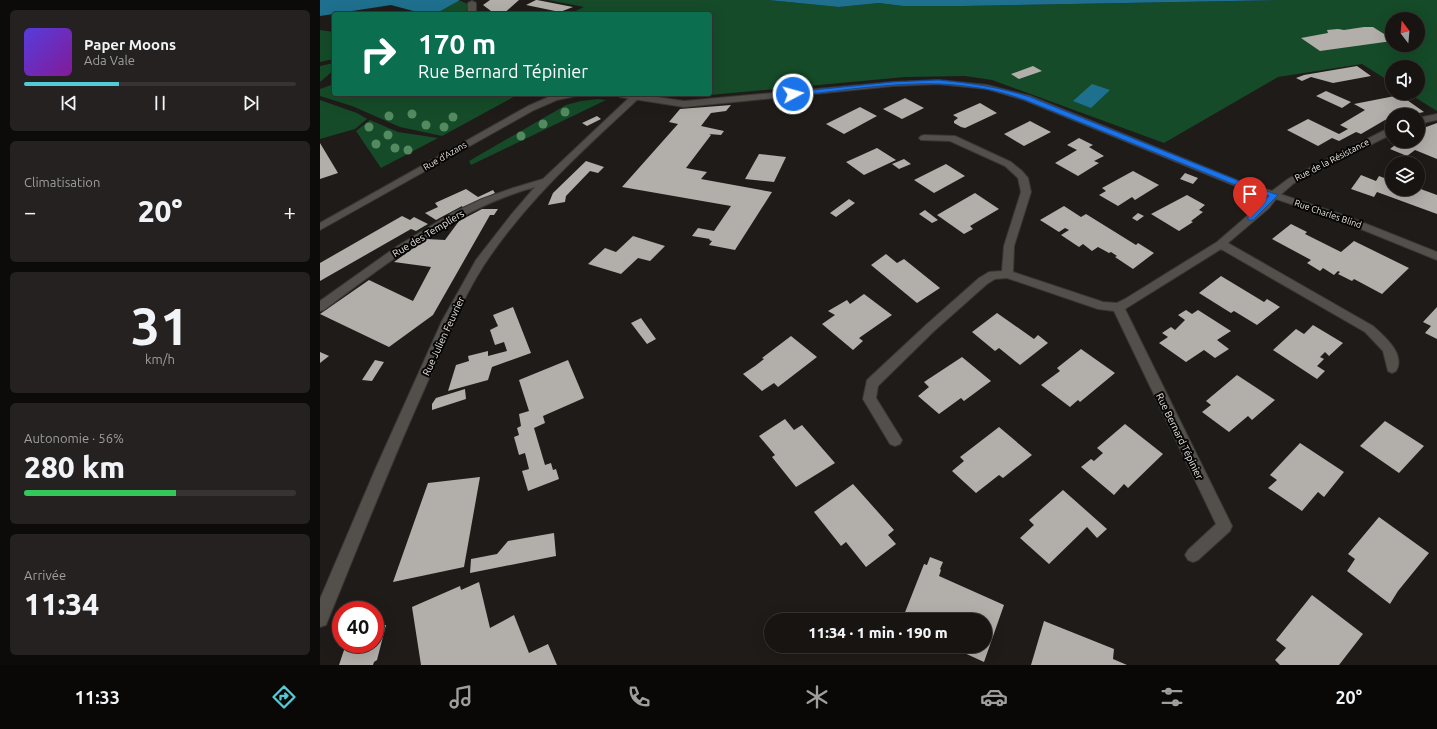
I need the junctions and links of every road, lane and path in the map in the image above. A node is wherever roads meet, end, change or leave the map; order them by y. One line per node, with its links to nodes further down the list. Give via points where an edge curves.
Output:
1 (472, 4): 2 (street)
2 (472, 12)
3 (564, 96): 12 (street, Rue d'Azans, via 531,108)
4 (630, 96): 5 (street)
5 (635, 97): 10 (street, Rue Julien Feuvrier); 11 (street, Rue Charles Blind, via 700,104 893,84 938,82 987,87 1027,98 1236,183)
6 (1437, 117): 7 (street)
7 (1425, 120)
8 (1385, 134): 11 (street, Rue de la Résistance, via 1291,181)
9 (924, 138): 15 (street, via 952,138 1008,164 1023,178 1026,192 1009,246)
10 (548, 181): 17 (street, Rue des Templiers, via 504,193 461,213 407,244); 21 (street, Rue Julien Feuvrier, via 502,233 480,263 460,298 388,454)
11 (1274, 195): 13 (street); 14 (street, Rue Charles Blind, via 1346,219)
12 (320, 227)
13 (1221, 244): 16 (street, via 1129,302); 18 (street, via 1369,329 1384,343 1392,358)
14 (1437, 256)
15 (1006, 274): 16 (street, via 1102,306); 19 (street, via 993,275 983,281 872,384 870,399)
16 (1118, 306): 20 (street, Rue Bernard Tépinier, via 1225,526)
17 (320, 307)
18 (1392, 368)
19 (895, 440)
20 (1193, 555)
21 (320, 619)

